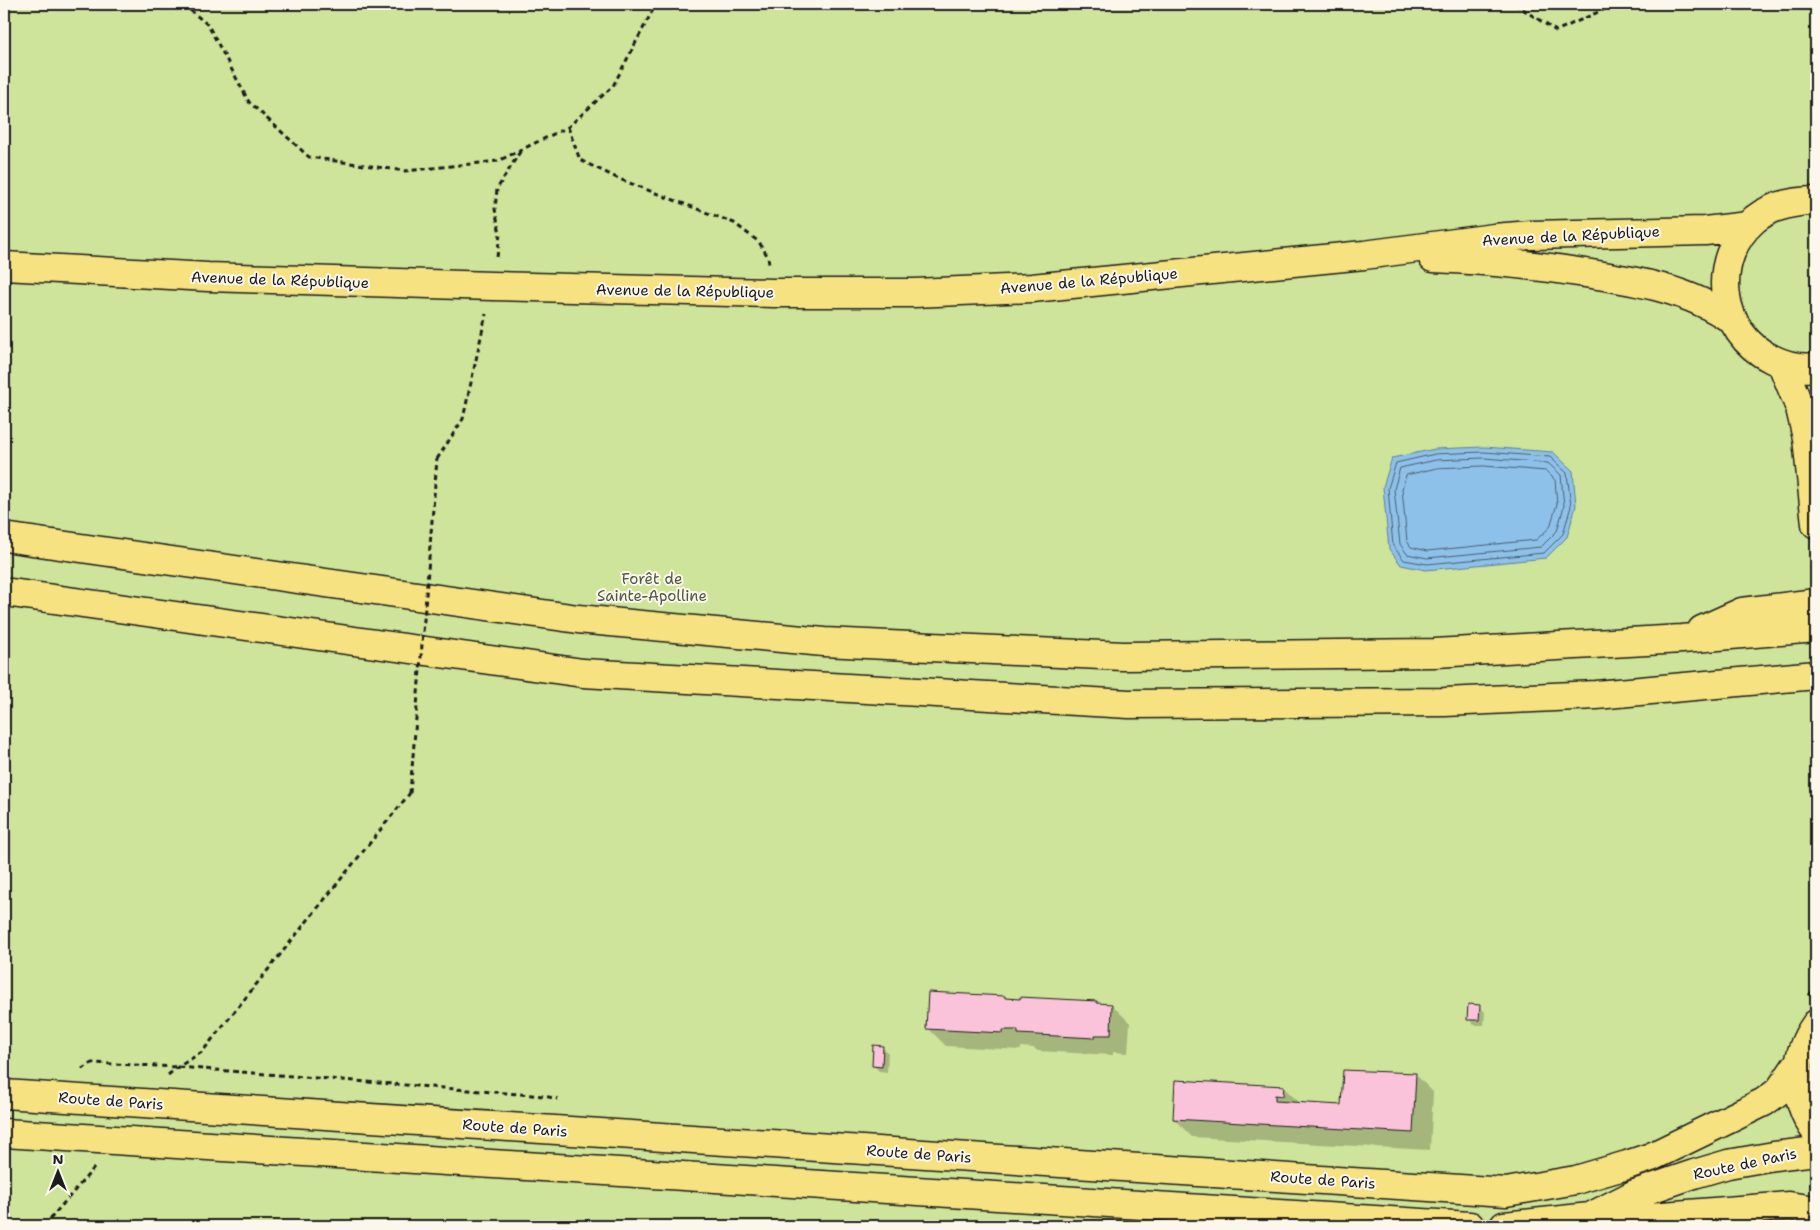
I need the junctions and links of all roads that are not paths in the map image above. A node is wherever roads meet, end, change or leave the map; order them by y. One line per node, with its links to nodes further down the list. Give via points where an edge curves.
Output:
1 (1816, 201): 2 (main road, via 1784,204 1769,210)
2 (1748, 226): 3 (main road, Avenue de la République, via 1706,231 1531,235); 5 (main road, via 1732,248 1725,272 1725,296)
3 (1364, 255): 4 (main road, Avenue de la République, via 1032,288 914,293 774,293 218,278); 5 (main road, Avenue de la République, via 1508,263 1633,281 1699,300)
4 (4, 266)
5 (1732, 320): 6 (main road, via 1744,339 1762,354)
6 (1782, 364): 7 (main road); 8 (main road, via 1805,428)
7 (1816, 368)
8 (1816, 518)
9 (4, 538): 13 (main road, via 578,619 824,642 1133,656 1435,653)
10 (4, 592): 14 (main road, via 583,673 1129,704 1454,702 1596,695)
11 (1816, 603): 13 (main road, via 1742,612)
12 (1816, 628): 13 (main road)
13 (1682, 639)
14 (1816, 676)
15 (1816, 1024): 16 (main road)
16 (1799, 1062): 17 (main road, Route de Paris, via 1779,1090 1764,1102 1651,1157 1576,1180 1506,1192); 18 (main road, via 1799,1095)
17 (4, 1094)
18 (1816, 1132)
19 (4, 1133): 23 (main road)
20 (1816, 1150): 22 (main road, Route de Paris, via 1728,1164 1694,1174 1635,1194)
21 (1816, 1210): 22 (main road, via 1789,1206 1650,1217)
22 (1590, 1217): 24 (main road, Route de Paris)
23 (1470, 1226)
24 (1504, 1226)

